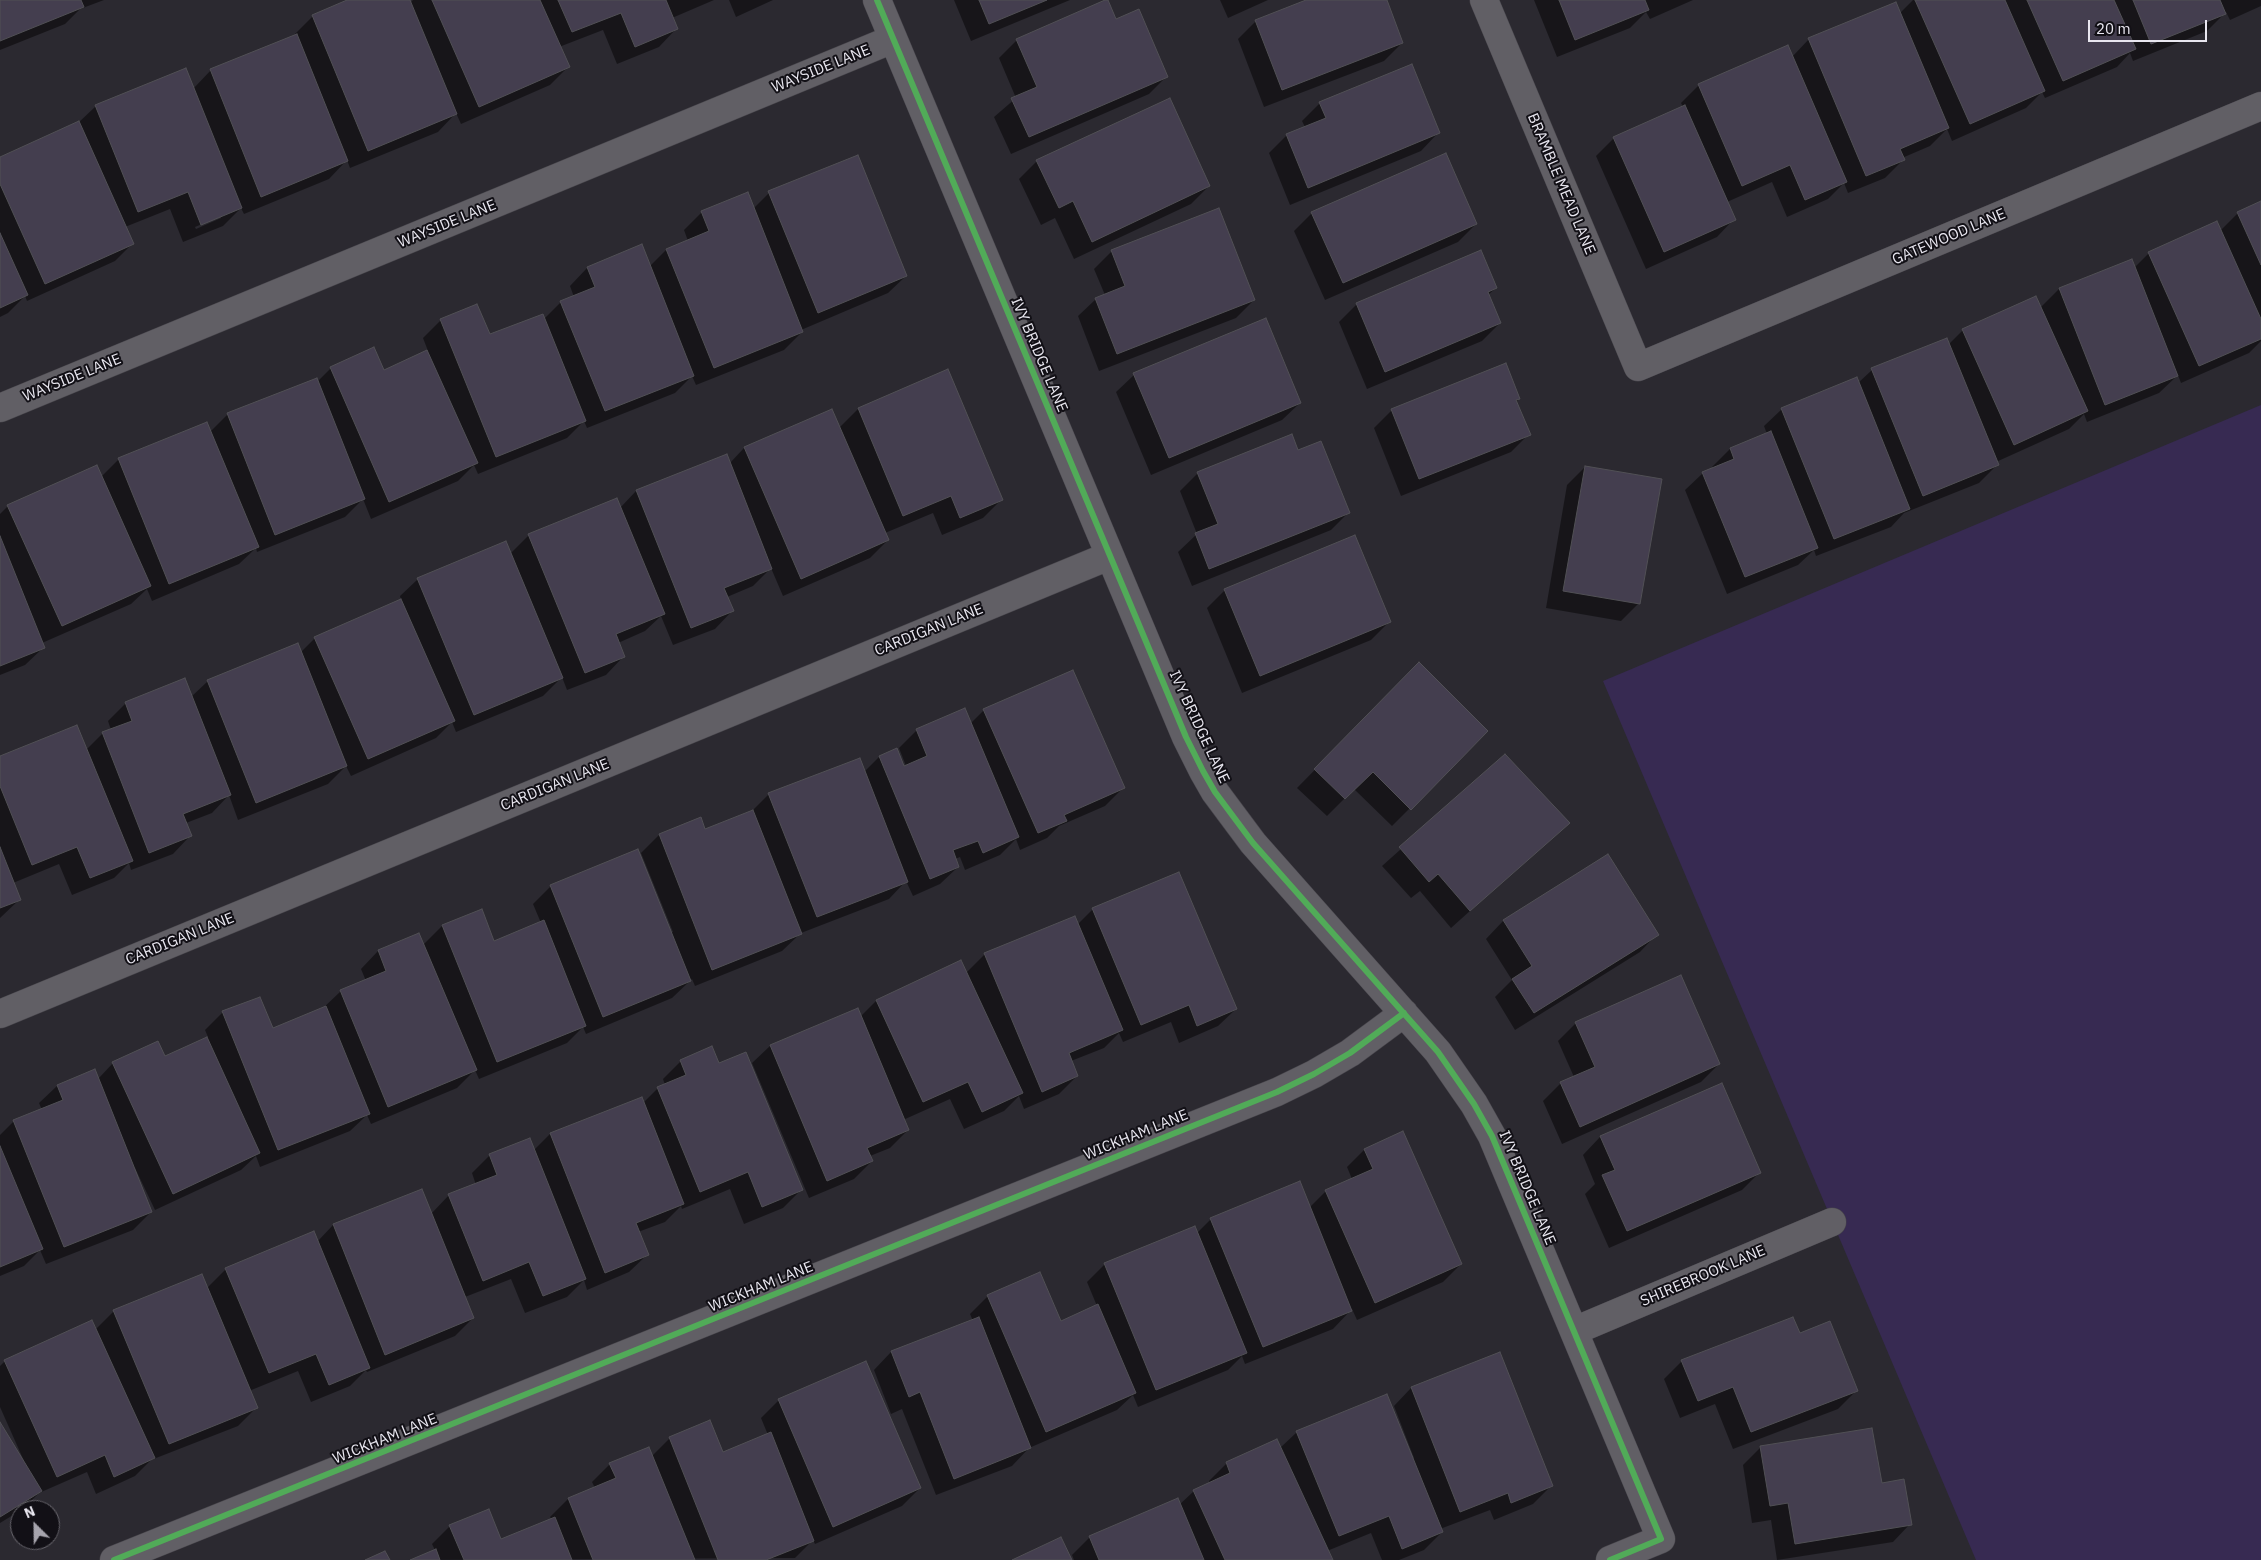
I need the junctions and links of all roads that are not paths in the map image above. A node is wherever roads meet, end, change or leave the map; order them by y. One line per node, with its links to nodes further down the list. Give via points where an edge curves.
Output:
1 (877, 0): 3 (street, IVY BRIDGE LANE)
2 (1484, 0): 5 (street, BRAMBLE MEAD LANE)
3 (893, 39): 6 (street, WAYSIDE LANE); 7 (street, IVY BRIDGE LANE)
4 (2261, 106): 5 (street, GATEWOOD LANE)
5 (1638, 367)
6 (0, 408)
7 (1110, 556): 8 (street, IVY BRIDGE LANE, via 1186,737 1216,792 1252,843); 9 (street, CARDIGAN LANE)
8 (1404, 1013): 11 (street, IVY BRIDGE LANE, via 1454,1072 1487,1128); 12 (street, WICKHAM LANE, via 1350,1053 1277,1092)
9 (0, 1014)
10 (1832, 1222): 11 (street, SHIREBROOK LANE)
11 (1574, 1331): 13 (street, IVY BRIDGE LANE, via 1661,1539)
12 (114, 1560)
13 (1610, 1560)

